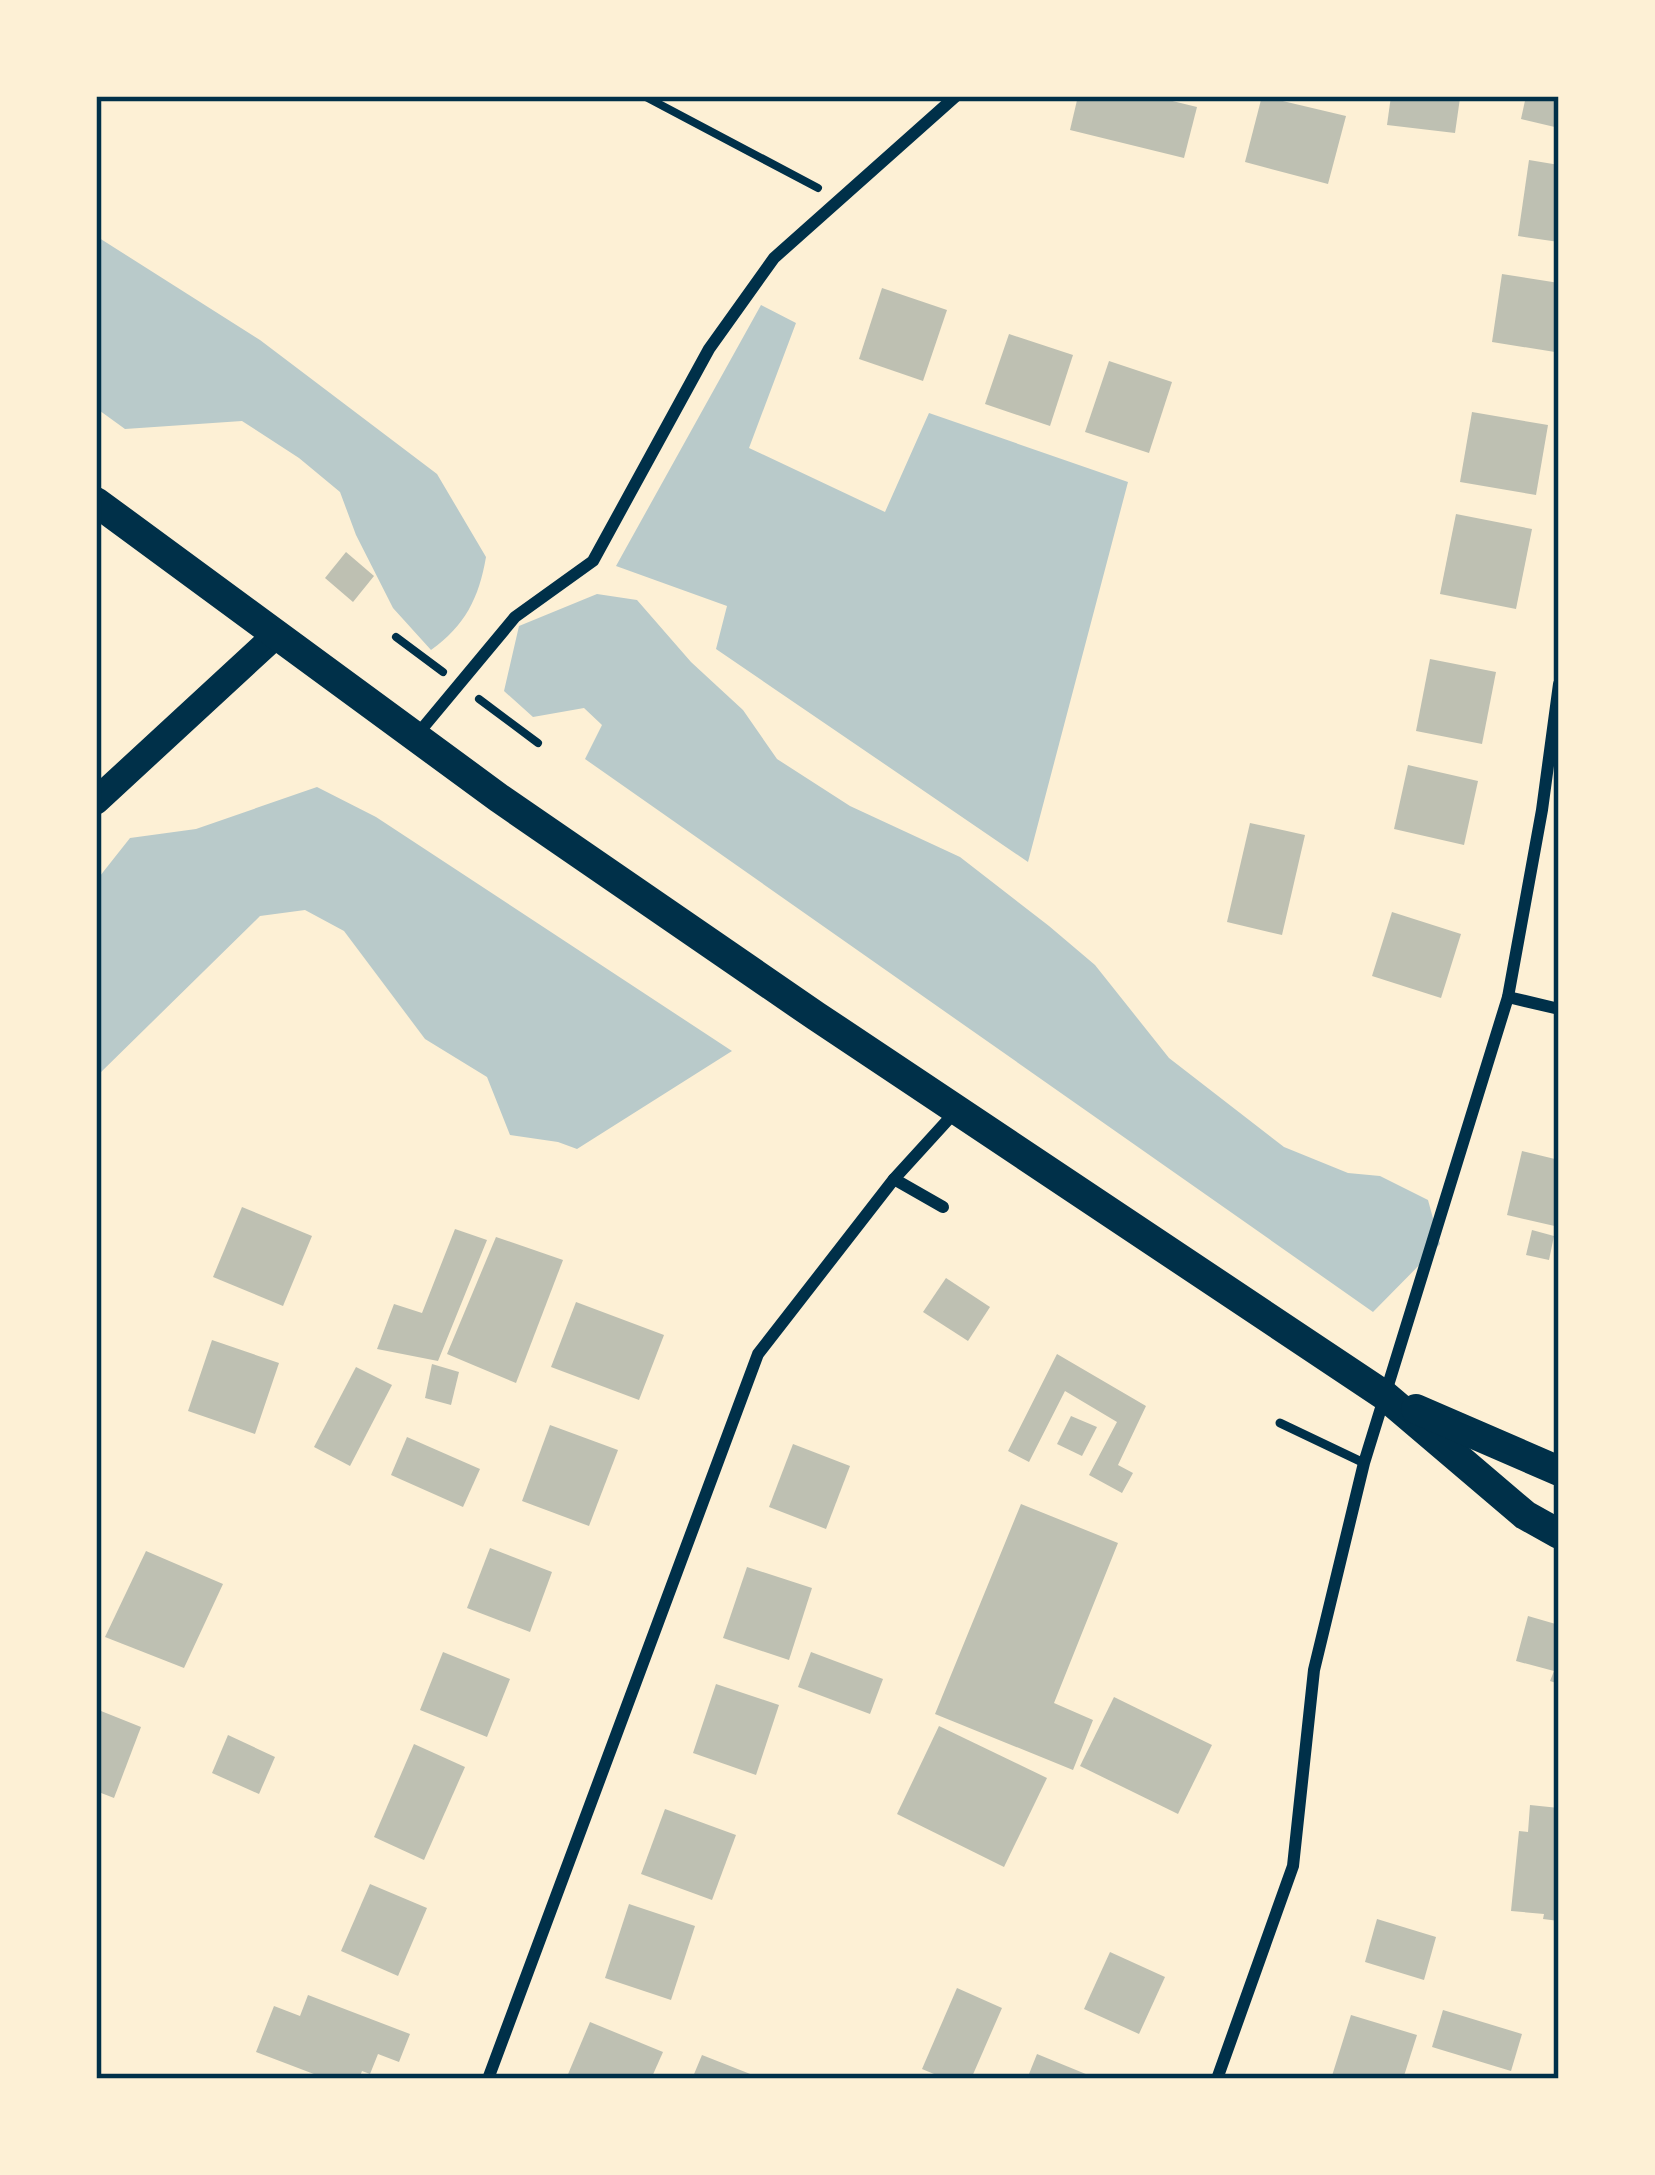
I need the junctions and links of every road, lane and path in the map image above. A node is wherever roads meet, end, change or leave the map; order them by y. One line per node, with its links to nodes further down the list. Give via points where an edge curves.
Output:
1 (644, 96): 3 (path)
2 (956, 96): 3 (street)
3 (839, 200): 7 (street, via 774,258 709,349 593,561 515,616)
4 (96, 502): 5 (highway)
5 (277, 634): 7 (highway); 8 (main road)
6 (1559, 684): 9 (street)
7 (416, 736): 11 (highway)
8 (96, 801)
9 (1508, 997): 10 (street); 14 (street)
10 (1559, 1009)
11 (956, 1110): 12 (street); 14 (highway)
12 (894, 1178): 13 (street); 19 (street, via 758,1354)
13 (943, 1207)
14 (1384, 1395): 16 (street); 17 (highway); 18 (highway)
15 (1280, 1423): 16 (lane)
16 (1364, 1462): 20 (street, via 1314,1670 1293,1866)
17 (1559, 1471)
18 (1559, 1534)
19 (488, 2079)
20 (1217, 2079)

